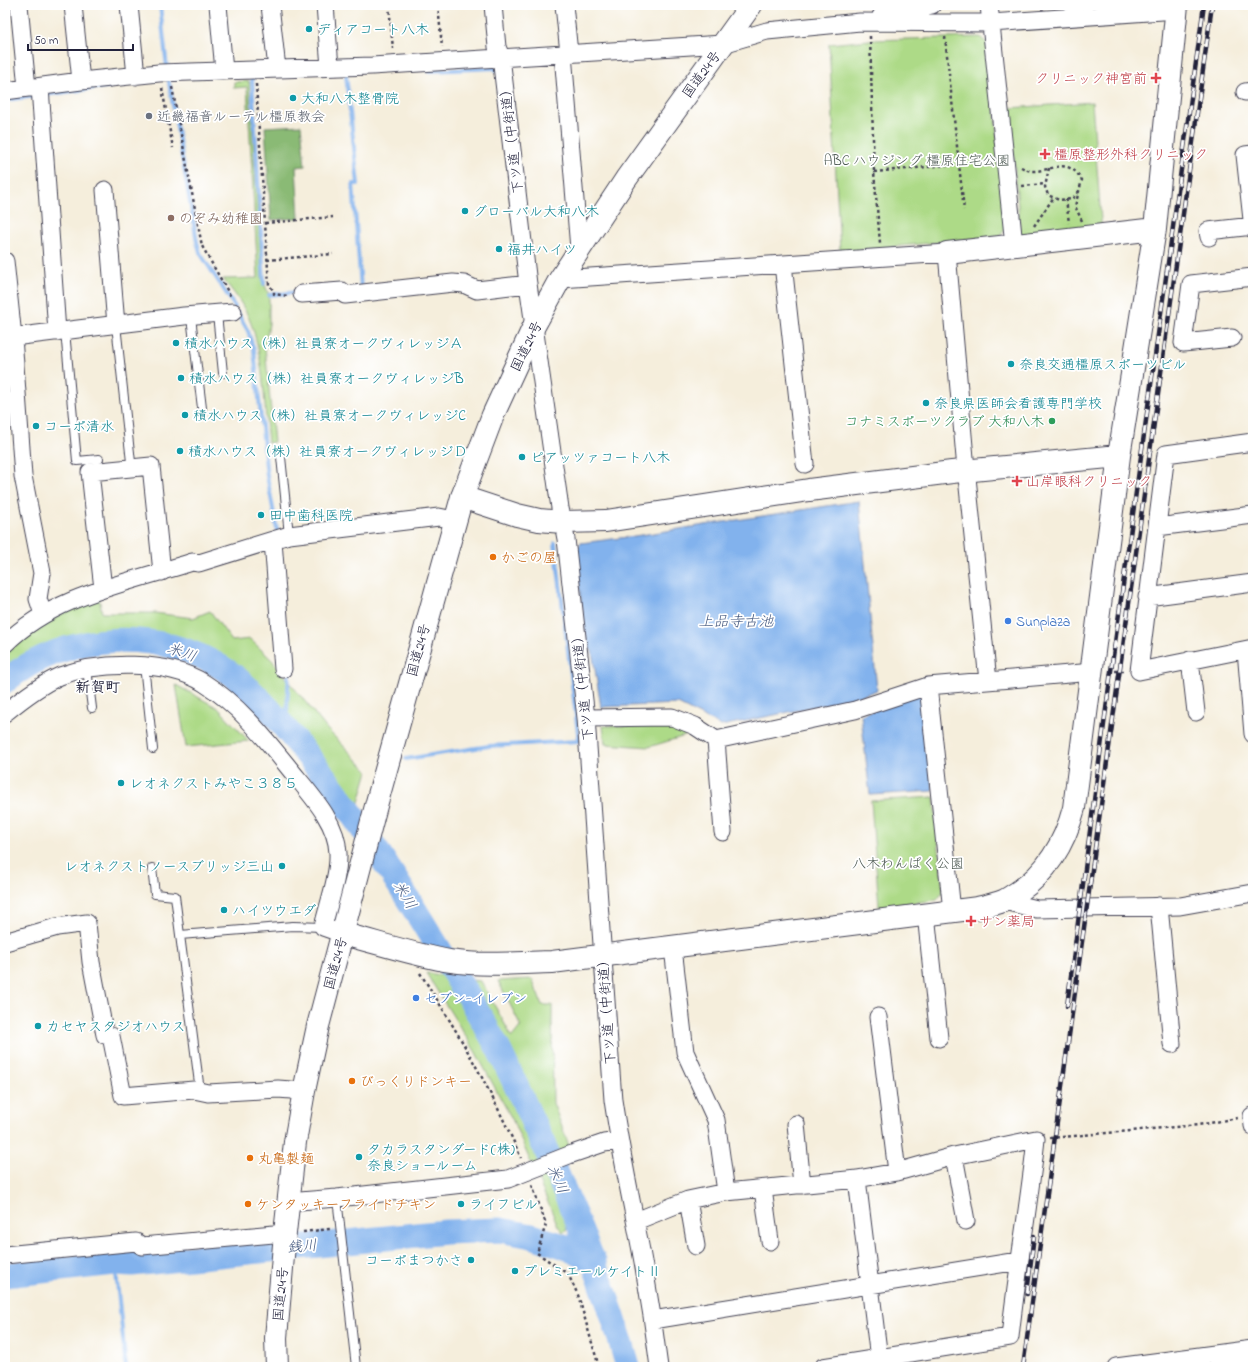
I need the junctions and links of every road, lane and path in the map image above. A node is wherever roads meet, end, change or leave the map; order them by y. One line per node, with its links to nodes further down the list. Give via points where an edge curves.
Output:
1 (19, 5): 31 (street)
2 (73, 5): 30 (street)
3 (129, 5): 29 (street)
4 (218, 5): 26 (street)
5 (270, 5): 25 (street)
6 (325, 5): 24 (street)
7 (389, 5): 23 (path)
8 (438, 5): 22 (path)
9 (493, 5): 21 (street, 下ツ道（中街道）, via 497,47)
10 (564, 5): 20 (street)
11 (751, 5): 19 (main road, 国道24号)
12 (932, 5): 15 (street)
13 (989, 5): 16 (street)
14 (1177, 8): 16 (street); 49 (main road)
15 (860, 22): 16 (street); 19 (street, via 767,31)
16 (991, 23): 35 (street)
17 (944, 35): 36 (path)
18 (870, 36): 38 (path)
19 (723, 44): 20 (street); 54 (main road, 国道24号)
20 (566, 54): 21 (street); 54 (street)
21 (501, 57): 22 (street); 63 (street, 下ツ道（中街道）)
22 (444, 62): 23 (street)
23 (394, 64): 24 (street)
24 (330, 67): 25 (street)
25 (277, 69): 27 (street)
26 (224, 70): 27 (street); 28 (street)
27 (255, 70): 47 (path)
28 (164, 73): 29 (street); 33 (path); 65 (path, via 202,246)
29 (136, 76): 30 (street)
30 (81, 81): 31 (street)
31 (33, 87): 32 (street); 69 (street)
32 (5, 91)
33 (173, 148)
34 (1253, 154): 48 (street, via 1246,155)
35 (1005, 162): 37 (path, via 1032,171); 40 (street)
36 (959, 164): 38 (path); 45 (path)
37 (1049, 168): 39 (path); 42 (path, via 1066,166 1077,172 1082,180)
38 (874, 172): 57 (path)
39 (1046, 184): 40 (path); 43 (path, via 1048,195)
40 (1008, 187): 53 (street)
41 (105, 190): 67 (street)
42 (1079, 191): 44 (path, via 1072,199); 50 (path, via 1076,206 1080,219)
43 (1054, 198): 44 (path); 53 (path)
44 (1066, 199): 52 (path, via 1069,222)
45 (964, 210)
46 (332, 217): 47 (path)
47 (265, 223): 59 (path)
48 (1253, 227): 51 (street, via 1208,231)
49 (1155, 229): 50 (main road); 75 (main road)
50 (1093, 236): 52 (main road)
51 (1209, 237)
52 (1066, 239): 53 (main road)
53 (1017, 244): 55 (main road)
54 (579, 249): 62 (main road, 国道24号)
55 (947, 253): 57 (street); 80 (street)
56 (333, 254): 59 (path)
57 (881, 257): 60 (street)
58 (5, 260): 70 (street)
59 (267, 260): 64 (path, via 269,285 274,294)
60 (783, 264): 62 (street); 79 (street)
61 (1253, 277): 71 (street, via 1191,284 1182,343)
62 (560, 279): 68 (main road, 国道24号)
63 (528, 284): 64 (street, via 477,290 464,284 453,284 345,295 342,291); 68 (street, 下ツ道（中街道）)
64 (302, 294)
65 (228, 309): 66 (street); 72 (lane)
66 (192, 317): 67 (street); 73 (lane)
67 (116, 325): 69 (street); 78 (lane)
68 (534, 326): 81 (main road, 国道24号, via 493,415); 84 (street, 下ツ道（中街道）)
69 (61, 332): 70 (street); 77 (lane, via 77,461)
70 (9, 338): 91 (street, via 23,476 42,573 38,599)
71 (1232, 338)
72 (223, 373)
73 (202, 408)
74 (1253, 442): 85 (street, via 1166,454)
75 (1119, 456): 80 (main road); 99 (main road)
76 (281, 457): 86 (lane)
77 (99, 459)
78 (131, 462)
79 (805, 464)
80 (967, 471): 84 (main road, via 809,490 606,521); 100 (street)
81 (462, 497): 83 (main road, 国道24号); 84 (main road, via 517,515)
82 (1253, 515): 85 (street)
83 (454, 520): 86 (street, via 439,517); 116 (main road, 国道24号, via 355,887)
84 (562, 522): 105 (street, 下ツ道（中街道）)
85 (1156, 527): 90 (street)
86 (281, 538): 87 (street); 96 (street)
87 (162, 572): 89 (street); 89 (street, via 151,466 90,472)
88 (1253, 583): 90 (street)
89 (103, 589): 91 (street)
90 (1147, 598): 98 (street)
91 (43, 614): 92 (street)
92 (5, 644)
93 (1249, 649): 94 (street); 106 (street)
94 (1190, 660): 98 (street); 103 (street)
95 (144, 666): 97 (street, via 112,665); 108 (lane); 116 (street, via 176,672 204,683 252,722 316,803 333,829 338,854)
96 (283, 668)
97 (87, 669): 102 (lane); 104 (street, via 60,676 34,690)
98 (1138, 670): 99 (path)
99 (1093, 672): 100 (street); 112 (main road, via 1074,808 1068,829 1045,869 1028,885)
100 (988, 681): 101 (street)
101 (928, 686): 107 (street, via 855,710); 114 (street)
102 (92, 708)
103 (1196, 712)
104 (5, 713)
105 (586, 718): 107 (street, via 672,717 695,726); 121 (street, 下ツ道（中街道）)
106 (1253, 734)
107 (716, 740): 109 (street)
108 (153, 749)
109 (723, 832)
110 (152, 868): 117 (lane, via 155,894 175,896)
111 (1253, 893): 113 (street, via 1180,906)
112 (1004, 901): 113 (street, via 1037,908); 114 (main road)
113 (1159, 906): 124 (street)
114 (952, 911): 115 (main road)
115 (926, 914): 119 (main road); 123 (street)
116 (333, 930): 117 (lane, via 293,926); 120 (main road); 126 (main road, 国道24号, via 318,1026)
117 (180, 935): 125 (lane)
118 (5, 942): 125 (street, via 57,927 88,923 91,962 105,1035 111,1036 123,1096)
119 (673, 948): 121 (main road); 137 (street, via 684,1052 716,1120)
120 (402, 951): 121 (main road, via 472,963 552,962); 132 (path, via 447,1014 497,1103)
121 (603, 956): 130 (street, 下ツ道（中街道）, via 608,1049)
122 (878, 1017): 133 (street)
123 (939, 1038)
124 (1172, 1044)
125 (200, 1091): 126 (street)
126 (304, 1091): 139 (main road, 国道24号, via 295,1142)
127 (1253, 1121): 129 (path)
128 (796, 1124): 135 (street)
129 (1036, 1140): 131 (street); 148 (street, via 1028,1209)
130 (619, 1141): 132 (street, via 569,1155); 141 (street, 下ツ道（中街道）)
131 (954, 1156): 133 (street); 142 (street)
132 (529, 1171): 138 (street, via 508,1179); 156 (path, via 546,1224 537,1253 568,1274 578,1295)
133 (897, 1172): 134 (street)
134 (857, 1179): 135 (street); 149 (street)
135 (802, 1185): 136 (street)
136 (763, 1189): 137 (street); 145 (street)
137 (726, 1192): 140 (street)
138 (337, 1198): 139 (street, via 300,1201); 143 (lane)
139 (290, 1199): 144 (main road, 国道24号)
140 (688, 1200): 141 (street); 146 (street)
141 (636, 1221): 150 (street, 下ツ道（中街道）)
142 (966, 1221)
143 (340, 1230): 144 (path); 155 (lane)
144 (289, 1234): 147 (street, via 142,1246 136,1242); 154 (main road, 国道24号, via 282,1267 276,1338)
145 (770, 1241)
146 (696, 1246)
147 (5, 1255)
148 (1018, 1261): 149 (street); 152 (street, via 1010,1337)
149 (869, 1286): 150 (street); 152 (street)
150 (653, 1320): 157 (street, 下ツ道（中街道）)
151 (1253, 1349): 159 (street)
152 (879, 1359): 158 (street)
153 (1253, 1362): 160 (main road)
154 (277, 1367)
155 (356, 1367)
156 (599, 1367)
157 (659, 1367)
158 (823, 1367)
159 (1116, 1367)
160 (1220, 1367)

